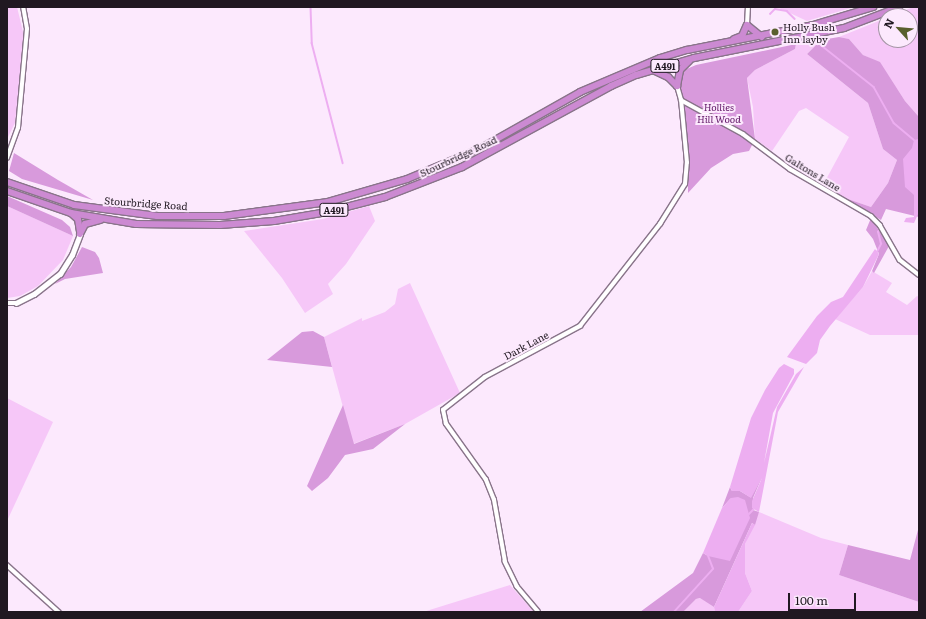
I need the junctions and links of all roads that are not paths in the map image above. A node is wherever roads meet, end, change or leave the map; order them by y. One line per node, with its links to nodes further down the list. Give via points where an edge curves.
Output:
1 (23, 7): 12 (street, via 26,29 18,128)
2 (748, 7): 5 (street)
3 (873, 7): 6 (highway, Stourbridge Road / A491, via 844,17)
4 (899, 7): 8 (highway, Stourbridge Road / A491, via 844,28)
5 (747, 25): 6 (highway); 7 (highway, via 742,36)
6 (762, 37): 7 (highway, Stourbridge Road / A491)
7 (728, 43): 15 (highway, Stourbridge Road / A491, via 676,53 629,70 580,92 480,149 407,179 328,202 224,216 157,216 74,205)
8 (694, 58): 9 (highway, Stourbridge Road / A491); 10 (highway, via 680,70)
9 (653, 70): 10 (highway, via 668,77); 18 (highway, Stourbridge Road / A491, via 611,86 462,167 368,202 274,221 136,224)
10 (677, 86): 11 (street, Dark Lane)
11 (681, 100): 20 (street, Galtons Lane, via 743,134 790,169 872,216 900,260); 24 (street, Dark Lane, via 687,163 685,184 660,224 580,326 485,377 443,410 446,424 486,480 494,500 505,562 517,587)
12 (7, 158)
13 (7, 177): 15 (highway)
14 (7, 182): 15 (highway, Stourbridge Road / A491)
15 (13, 185)
16 (7, 191): 17 (highway, Stourbridge Road / A491)
17 (72, 213): 18 (highway, Stourbridge Road / A491); 19 (highway, via 79,224)
18 (104, 220): 19 (highway, via 86,224)
19 (80, 234): 21 (street, via 72,255 60,274 34,294 16,303)
20 (919, 275)
21 (7, 304)
22 (7, 565): 23 (street)
23 (59, 612)
24 (538, 612)

